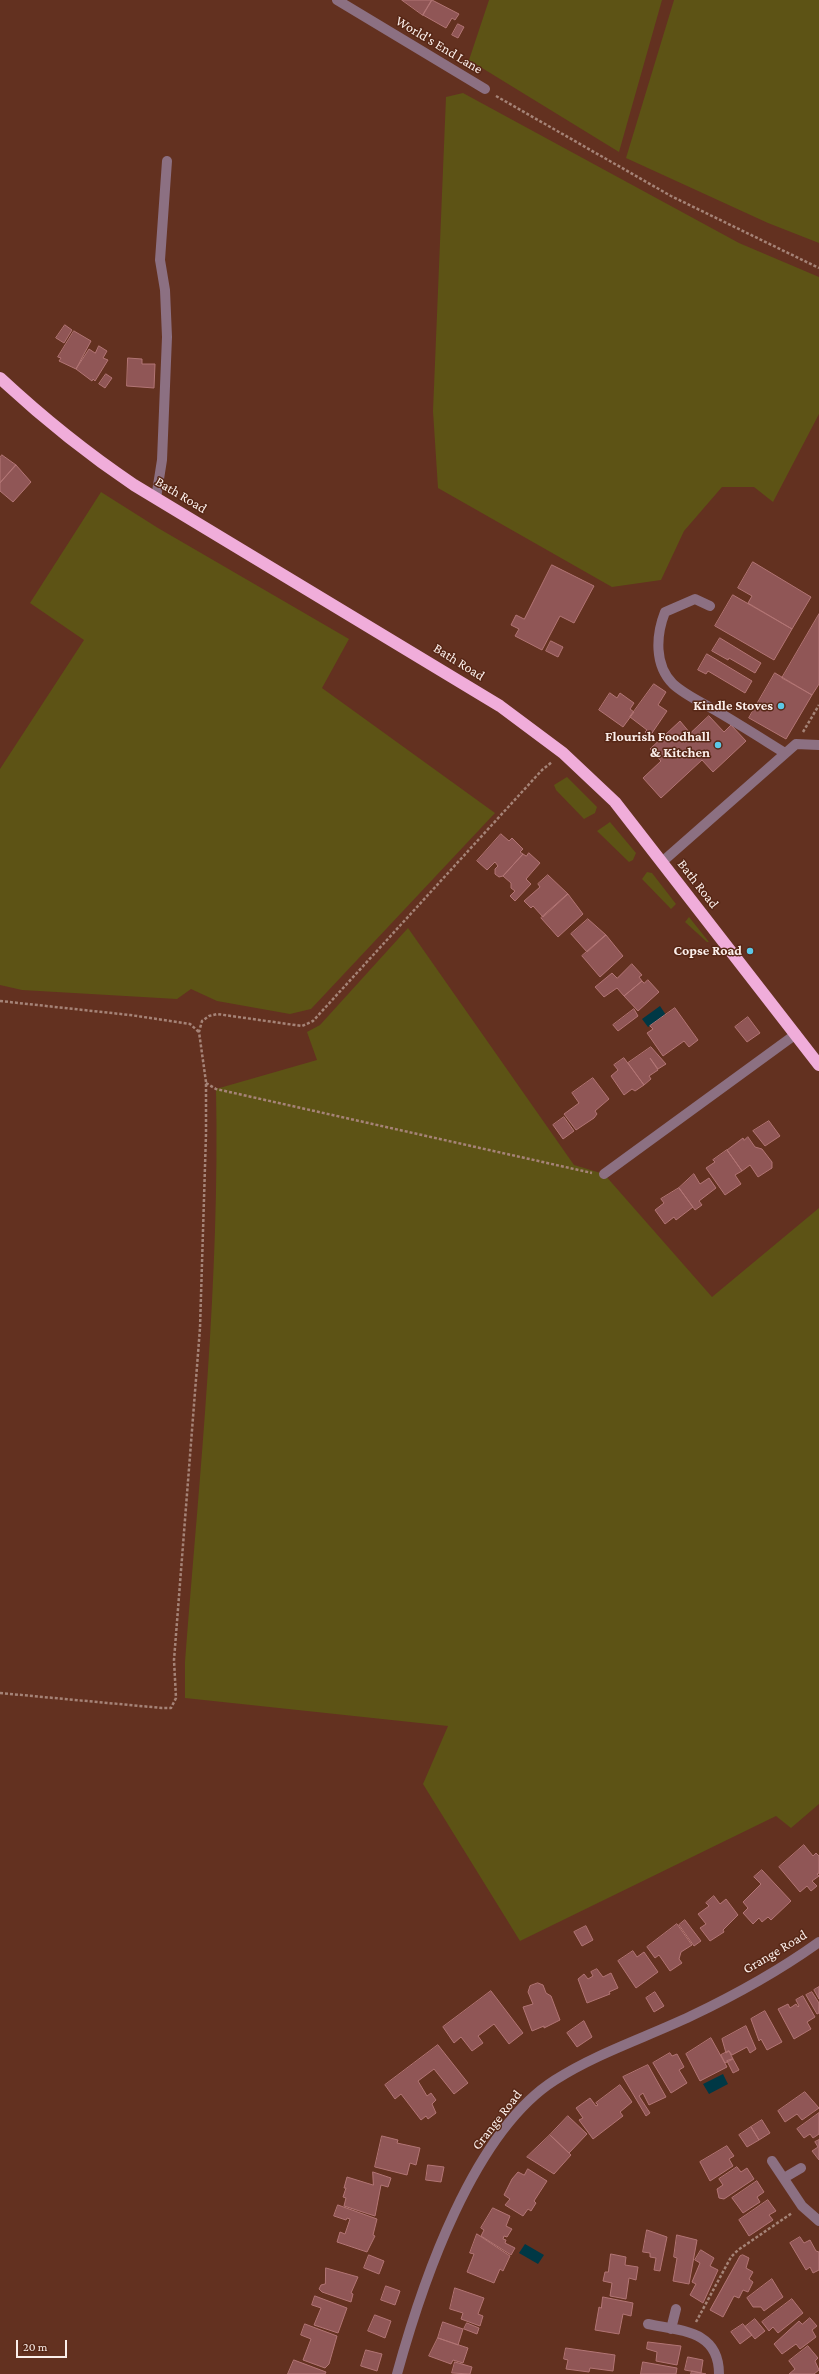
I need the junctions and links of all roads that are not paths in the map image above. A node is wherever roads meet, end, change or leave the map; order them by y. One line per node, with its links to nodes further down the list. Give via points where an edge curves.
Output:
1 (337, 0): 2 (street, World's End Lane)
2 (485, 89)
3 (167, 161): 5 (street, via 160,260 165,290 167,337 162,460)
4 (0, 378): 5 (highway, Bath Road, via 44,419 85,452)
5 (156, 498): 9 (highway, Bath Road, via 500,706 563,753 615,802)
6 (710, 606): 8 (street, via 695,599 665,612 658,641 660,658 667,674 673,684 696,700)
7 (819, 745): 8 (street, via 796,744)
8 (785, 753): 9 (street)
9 (662, 862): 10 (highway, Bath Road)
10 (796, 1034): 11 (highway, Bath Road); 12 (street)
11 (819, 1065)
12 (604, 1174)
13 (819, 1942): 21 (street, Grange Road, via 776,1970 693,2015 575,2068 535,2094 498,2136 468,2183 443,2240 406,2341)
14 (772, 2161): 16 (street)
15 (800, 2168): 16 (street)
16 (784, 2178): 17 (street, via 802,2206)
17 (819, 2221)
18 (676, 2309): 20 (street)
19 (648, 2324): 20 (street)
20 (671, 2329): 22 (street, via 690,2332 704,2338 717,2358)
21 (397, 2374)
22 (720, 2374)

